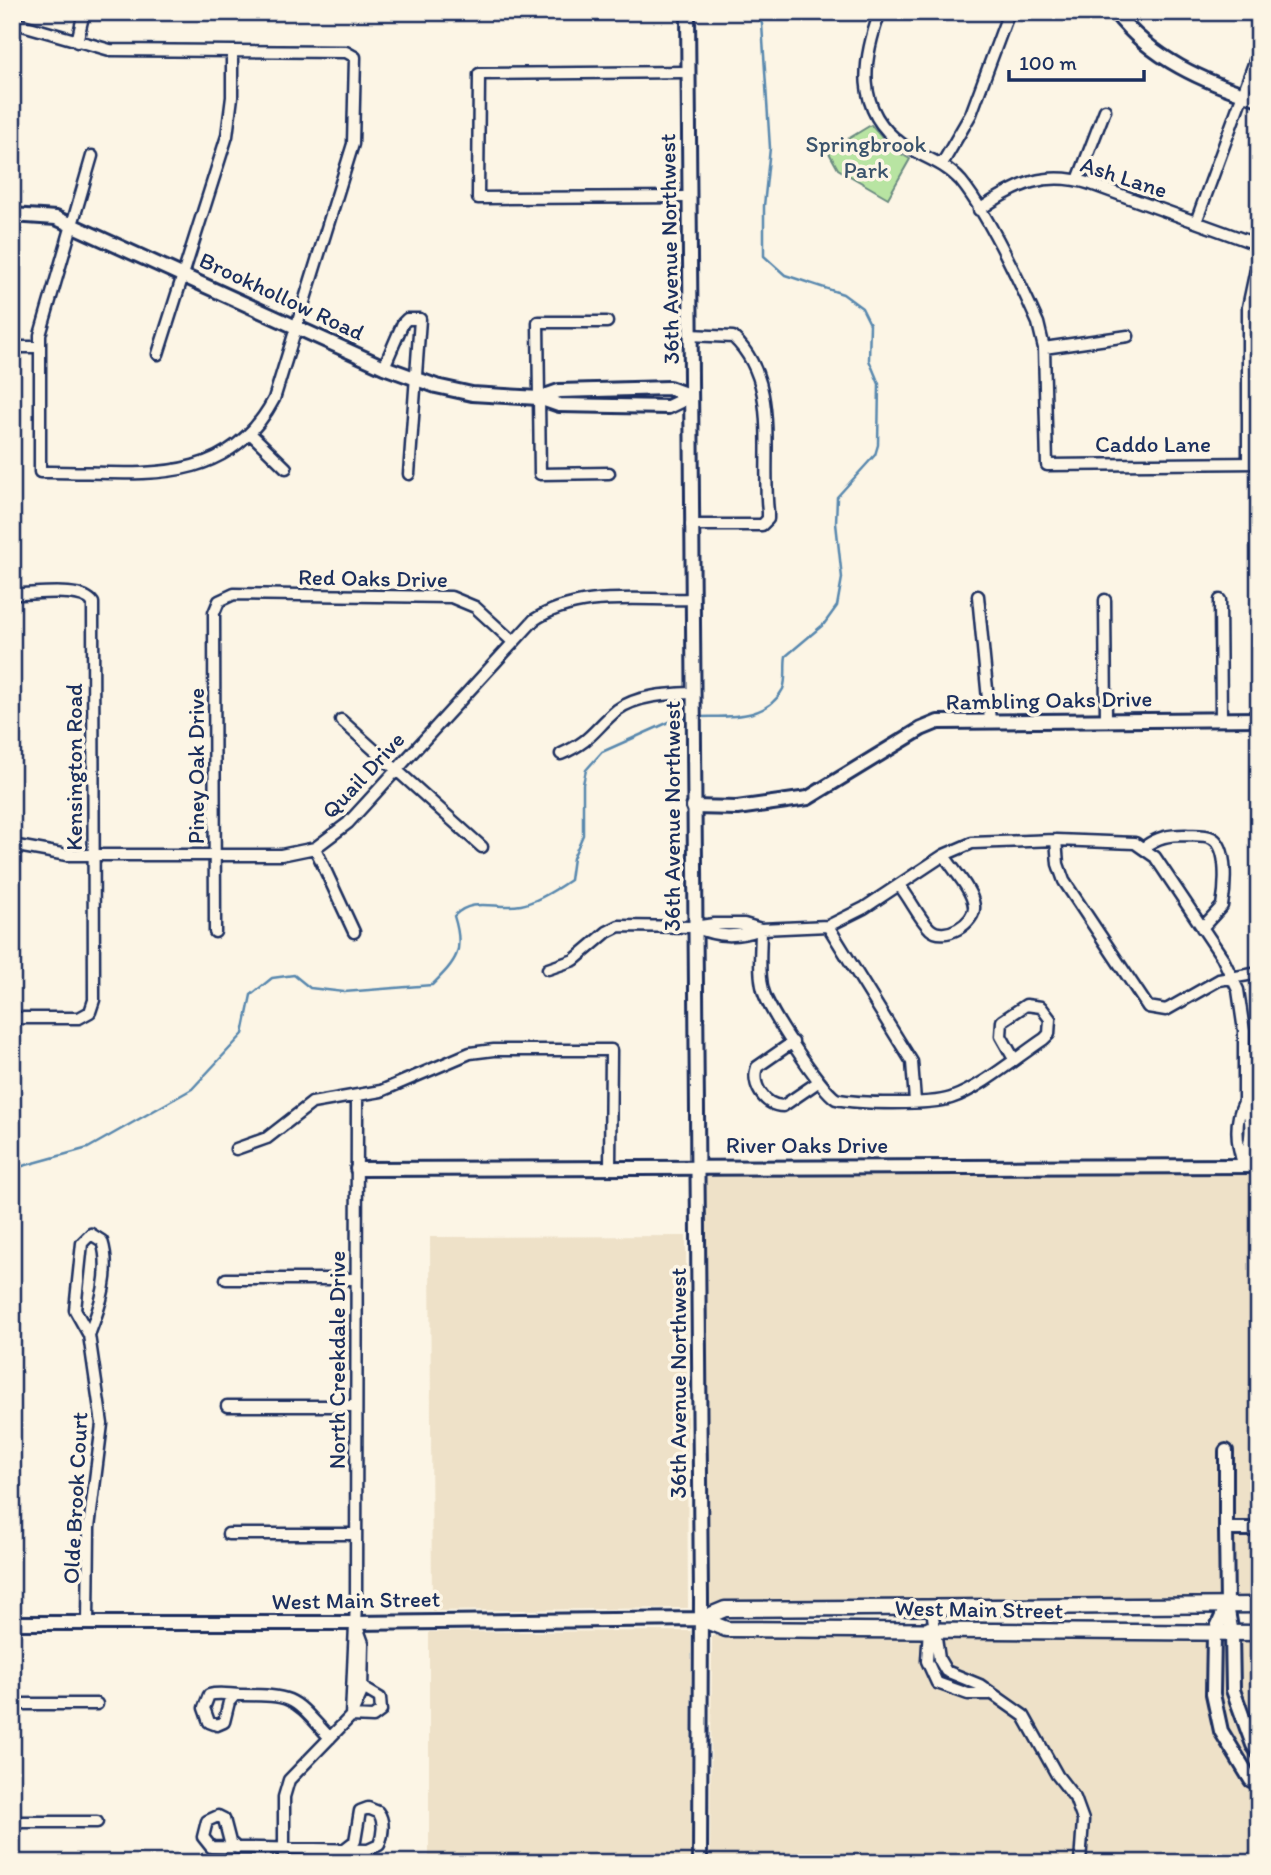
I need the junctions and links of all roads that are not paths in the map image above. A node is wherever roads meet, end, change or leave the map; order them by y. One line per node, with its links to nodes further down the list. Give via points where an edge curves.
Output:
1 (84, 12): 7 (street)
2 (688, 12): 10 (main road, 36th Avenue Northwest)
3 (880, 12): 15 (street, via 864,67 874,108 893,136)
4 (1009, 12): 15 (street, via 971,114)
5 (1115, 12): 11 (main road, via 1161,57)
6 (12, 22): 7 (street)
7 (77, 42): 9 (street, via 127,52)
8 (1259, 50): 11 (street)
9 (232, 51): 24 (street, via 227,136); 26 (street, via 351,52 357,62 353,144)
10 (688, 72): 17 (main road, 36th Avenue Northwest); 17 (street, via 479,74 478,198)
11 (1242, 93): 12 (main road); 20 (street)
12 (1259, 99)
13 (1105, 110): 16 (street)
14 (92, 156): 21 (street)
15 (942, 164): 18 (street, via 963,183)
16 (1078, 180): 18 (street, Ash Lane, via 1038,179); 20 (street, Ash Lane)
17 (689, 197): 27 (main road, 36th Avenue Northwest)
18 (979, 210): 31 (street, via 1033,313)
19 (12, 215): 21 (main road, Brookhollow Road, via 48,216)
20 (1196, 222): 22 (street, Ash Lane)
21 (71, 225): 24 (main road, Brookhollow Road); 30 (street)
22 (1259, 245)
23 (1259, 255): 38 (street, via 1248,307)
24 (183, 274): 26 (main road, Brookhollow Road); 32 (street)
25 (607, 322): 36 (street, via 538,322)
26 (296, 326): 33 (main road, Brookhollow Road); 37 (street, via 274,399)
27 (690, 335): 35 (main road, 36th Avenue Northwest); 42 (street, via 733,337 758,377 765,403 768,512 762,525)
28 (1128, 336): 31 (street)
29 (12, 347): 30 (street)
30 (39, 347): 37 (street, via 40,472 192,468 213,461)
31 (1044, 348): 38 (street, Caddo Lane, via 1047,465)
32 (158, 354)
33 (384, 367): 34 (main road, Brookhollow Road); 34 (street, via 403,323 417,318 421,326)
34 (415, 379): 36 (main road, Brookhollow Road, via 472,394); 41 (street)
35 (691, 396): 36 (main road, Brookhollow Road, via 669,388 559,391); 42 (main road, 36th Avenue Northwest)
36 (539, 398): 40 (street, via 540,474)
37 (250, 433): 39 (street)
38 (1253, 463)
39 (286, 468)
40 (609, 473)
41 (409, 474)
42 (691, 525): 45 (main road, 36th Avenue Northwest)
43 (12, 594): 65 (street, Kensington Road, via 75,592 93,603)
44 (978, 597): 54 (street)
45 (691, 599): 49 (street, Quail Drive, via 564,605 534,620); 50 (main road, 36th Avenue Northwest)
46 (1105, 600): 55 (street)
47 (1220, 600): 51 (street)
48 (219, 601): 49 (street, Red Oaks Drive, via 234,594 451,597 475,607); 66 (street, Piney Oak Drive, via 214,613)
49 (512, 641): 57 (street, Quail Drive)
50 (693, 693): 56 (street, via 628,704 585,743); 58 (main road, 36th Avenue Northwest)
51 (1221, 719): 52 (main road, Rambling Oaks Drive); 55 (main road, Rambling Oaks Drive)
52 (1259, 719)
53 (341, 720): 57 (street)
54 (990, 720): 55 (main road, Rambling Oaks Drive); 58 (main road, Rambling Oaks Drive, via 930,725 808,798 744,808)
55 (1105, 720)
56 (561, 754)
57 (396, 769): 61 (street); 63 (street, Quail Drive, via 348,823)
58 (693, 807): 69 (main road, 36th Avenue Northwest)
59 (1056, 840): 62 (street, via 1126,842); 64 (street, via 984,841); 76 (street, via 1064,881 1148,1007 1166,1010)
60 (12, 845): 65 (street, Quail Drive)
61 (482, 847)
62 (1144, 847): 70 (street); 70 (street, via 1171,835 1205,836 1219,844 1222,906)
63 (315, 848): 66 (street, Quail Drive, via 281,855); 73 (street)
64 (944, 855): 67 (street); 67 (street, via 975,908 971,918 951,933 931,929)
65 (93, 856): 66 (street, Quail Drive); 77 (street, Kensington Road, via 94,1000 88,1015)
66 (215, 856): 72 (street, Piney Oak Drive)
67 (899, 885): 68 (street)
68 (828, 926): 71 (street); 84 (street, via 912,1062)
69 (694, 927): 71 (street, via 716,936); 74 (street, via 613,928 574,960); 88 (main road, 36th Avenue Northwest)
70 (1202, 928): 76 (street)
71 (761, 929): 78 (street, via 763,990)
72 (215, 932)
73 (354, 932)
74 (548, 969)
75 (1259, 973): 76 (street)
76 (1231, 976): 80 (street, via 1240,1002)
77 (12, 1018)
78 (793, 1042): 82 (street); 82 (street, via 757,1066 758,1089 769,1102 783,1106)
79 (1014, 1059): 79 (street, via 1049,1034 1050,1018 1041,1007 1026,1006 1002,1021 1001,1036); 84 (street, via 951,1098)
80 (1244, 1062): 81 (street); 85 (street)
81 (1259, 1062)
82 (818, 1082): 84 (street, via 842,1100)
83 (357, 1096): 87 (street, via 312,1103 267,1138); 91 (street, via 480,1051 611,1050); 92 (street, North Creekdale Drive)
84 (915, 1101)
85 (1244, 1102): 86 (street); 89 (street, via 1250,1112 1250,1135)
86 (1259, 1102)
87 (236, 1149)
88 (697, 1166): 89 (main road, River Oaks Drive); 91 (main road, River Oaks Drive); 106 (main road, 36th Avenue Northwest)
89 (1244, 1166): 90 (main road, River Oaks Drive)
90 (1259, 1166)
91 (610, 1168): 92 (main road, River Oaks Drive)
92 (357, 1169): 94 (street, North Creekdale Drive)
93 (226, 1279): 94 (street)
94 (356, 1279): 97 (street, North Creekdale Drive)
95 (89, 1335): 95 (street, Olde Brook Court, via 105,1273 102,1241 91,1234 82,1243 75,1310); 108 (street, Olde Brook Court, via 102,1424 89,1528)
96 (227, 1406): 97 (street)
97 (356, 1406): 102 (street, North Creekdale Drive)
98 (1226, 1451): 99 (main road)
99 (1226, 1529): 100 (main road); 103 (main road)
100 (1259, 1529)
101 (228, 1534): 102 (street)
102 (356, 1534): 109 (street, North Creekdale Drive)
103 (1227, 1605): 104 (main road, West Main Street); 105 (main road, West Main Street); 112 (main road); 113 (main road)
104 (1259, 1605)
105 (932, 1609): 106 (main road, West Main Street, via 725,1609); 110 (street)
106 (701, 1619): 109 (main road, West Main Street); 110 (main road, West Main Street, via 726,1629); 128 (main road, 36th Avenue Northwest)
107 (12, 1623): 108 (main road, West Main Street)
108 (88, 1623): 109 (main road, West Main Street)
109 (356, 1623): 114 (street, via 363,1643); 118 (street)
110 (932, 1631): 112 (main road, West Main Street); 129 (street, via 927,1661 937,1683 968,1694 990,1694 1024,1716 1057,1775 1076,1798 1083,1820)
111 (1259, 1633): 113 (main road, West Main Street)
112 (1214, 1634): 113 (main road, West Main Street); 121 (main road, via 1213,1694 1221,1731)
113 (1232, 1634): 120 (main road, via 1233,1690)
114 (363, 1688): 118 (street); 118 (street, via 380,1698 380,1711 373,1717)
115 (235, 1695): 119 (street, via 288,1697)
116 (12, 1704): 117 (street)
117 (97, 1704)
118 (351, 1716): 119 (street)
119 (330, 1738): 124 (street, via 287,1786)
120 (1259, 1753)
121 (1256, 1785)
122 (12, 1822): 123 (street)
123 (97, 1822)
124 (283, 1847): 125 (street); 126 (street); 127 (street)
125 (237, 1848)
126 (346, 1848): 126 (street, via 368,1850 379,1845 383,1823 378,1812 360,1811 355,1841)
127 (284, 1863)
128 (700, 1863)
129 (1080, 1863)

